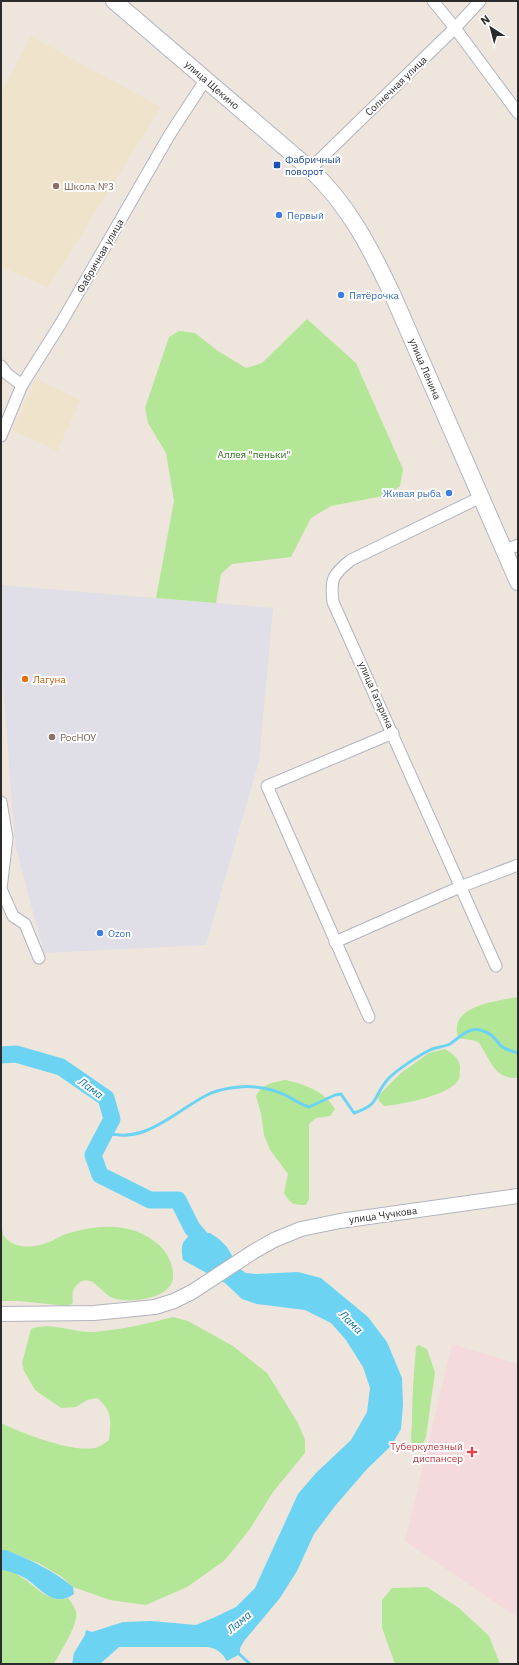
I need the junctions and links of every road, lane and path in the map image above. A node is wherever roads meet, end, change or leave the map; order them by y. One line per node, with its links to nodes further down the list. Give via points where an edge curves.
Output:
1 (114, 1): 5 (main road, улица Щекино)
2 (433, 1): 4 (street)
3 (480, 1): 4 (street, Солнечная улица)
4 (455, 28): 6 (street); 7 (street, Солнечная улица)
5 (206, 79): 7 (main road, улица Щекино); 9 (street, Фабричная улица, via 170,134 61,323)
6 (518, 113)
7 (310, 170): 11 (main road, улица Ленина, via 326,184 342,204 376,261)
8 (1, 366): 9 (street)
9 (22, 385): 10 (street, Фабричная улица)
10 (1, 436)
11 (481, 497): 12 (main road, улица Ленина); 14 (street, улица Гагарина, via 351,560 338,570 332,580 333,602)
12 (511, 548): 13 (main road, улица Ленина)
13 (518, 582)
14 (393, 734): 17 (street, улица Гагарина); 18 (street, via 267,786)
15 (1, 802): 19 (street, via 7,838 1,889 13,916 25,924)
16 (518, 865): 17 (street)
17 (460, 887): 18 (street); 20 (street, улица Гагарина)
18 (335, 942): 21 (street)
19 (39, 958)
20 (496, 966)
21 (369, 1017)
22 (518, 1196): 23 (street, улица Чучкова, via 301,1229 253,1252 192,1292 155,1307 94,1313)
23 (1, 1314)

